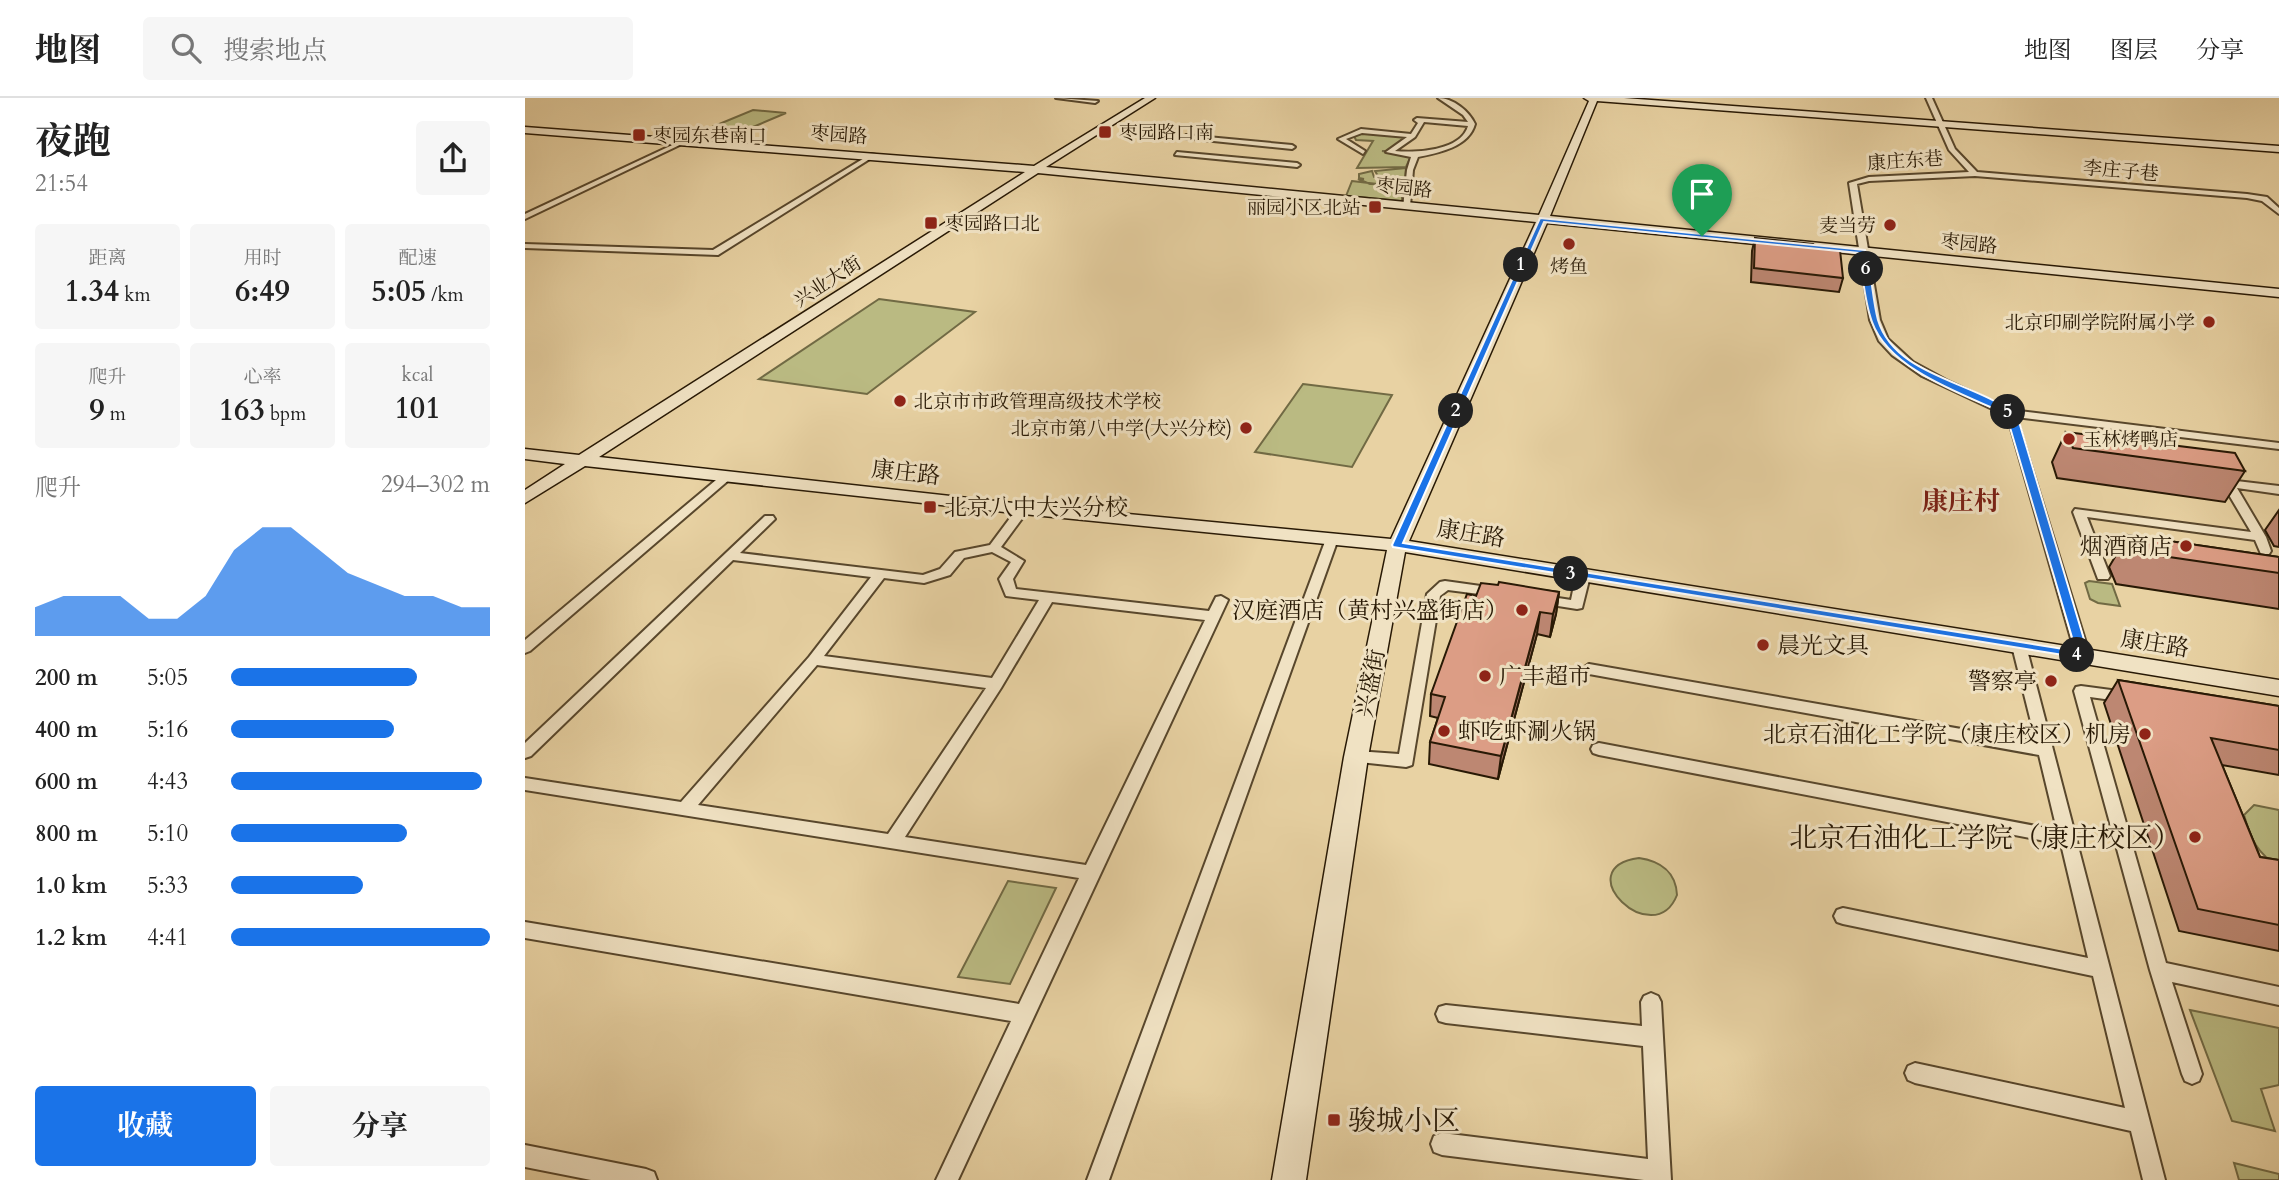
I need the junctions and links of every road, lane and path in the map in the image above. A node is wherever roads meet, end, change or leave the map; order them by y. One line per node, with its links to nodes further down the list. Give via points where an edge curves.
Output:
1 (1059, 98): 8 (street)
2 (1142, 98): 22 (street, 兴业大街)
3 (1151, 98): 22 (street, 兴业大街)
4 (1441, 98): 9 (street, via 1469,116)
5 (1588, 98): 6 (street)
6 (1593, 98): 10 (street); 27 (street, 兴盛街)
7 (1929, 98): 10 (street)
8 (1095, 101)
9 (1471, 124): 12 (street, via 1417,120 1421,123); 20 (street, via 1469,133 1458,142)
10 (1940, 124): 16 (street); 23 (street, via 1952,150)
11 (525, 130): 14 (street, 枣园路)
12 (1413, 136): 17 (street, via 1361,131 1341,139); 20 (street, via 1389,152)
13 (1186, 137): 15 (street)
14 (685, 141): 19 (street, 枣园路); 26 (street)
15 (1292, 147)
16 (2279, 149)
17 (1363, 152)
18 (1177, 154): 21 (street)
19 (873, 155): 22 (street, 枣园路); 28 (street, via 715,253)
20 (1415, 155): 24 (street)
21 (1297, 165)
22 (1029, 169): 24 (street, 枣园路); 34 (street, 兴业大街); 35 (street, 兴业大街)
23 (1975, 174): 25 (street, 李庄子巷, via 2264,200); 29 (street, 康庄东巷, via 1853,183)
24 (1406, 206): 27 (street, 枣园路)
25 (2279, 212)
26 (525, 218)
27 (1542, 220): 29 (street, 枣园路); 44 (street, 兴盛街)
28 (525, 246)
29 (1862, 252): 30 (street, 枣园路); 31 (street, 康庄东巷, via 1875,320 1884,340 1903,359)
30 (2279, 293)
31 (2009, 413): 32 (street, 康庄东巷); 56 (street)
32 (2279, 446)
33 (525, 454): 34 (street, 康庄路)
34 (560, 458): 35 (street, 康庄路); 37 (street, 兴业大街)
35 (579, 460): 36 (street, 康庄路); 39 (street, 兴业大街)
36 (726, 477): 40 (street, 康庄路); 55 (street)
37 (525, 483)
38 (2279, 491): 42 (street, via 2228,483)
39 (525, 498)
40 (1023, 509): 43 (street, 康庄路); 45 (street)
41 (769, 519): 47 (street)
42 (2260, 537): 46 (street); 50 (street, via 2078,512)
43 (1332, 538): 44 (street, 康庄路); 88 (street)
44 (1397, 545): 49 (street, 康庄路); 65 (street, 兴盛街)
45 (994, 548): 48 (street, via 960,555 945,572 924,579); 51 (street, via 1018,561 1006,579 1011,593)
46 (2265, 551)
47 (730, 556): 48 (street); 64 (street)
48 (880, 574): 57 (street)
49 (1583, 576): 54 (street, 康庄路); 65 (street, via 1577,605 1445,584 1434,594 1406,761)
50 (2103, 576)
51 (1048, 597): 53 (street); 59 (street)
52 (1221, 600): 53 (street)
53 (1213, 616): 70 (street)
54 (2019, 646): 56 (street, 康庄路); 63 (street)
55 (525, 648)
56 (2084, 656): 60 (street, 康庄路)
57 (814, 660): 59 (street); 67 (street)
58 (1589, 669): 63 (street)
59 (996, 684): 69 (street)
60 (2279, 688)
61 (2136, 699): 74 (street, via 2081,691)
62 (1599, 749): 68 (street)
63 (2045, 750): 68 (street)
64 (525, 752)
65 (1356, 757): 89 (street, 兴盛街)
66 (525, 784): 67 (street)
67 (685, 809): 69 (street)
68 (2068, 839): 73 (street)
69 (893, 842): 70 (street)
70 (1089, 876): 77 (street)
71 (1843, 916): 73 (street)
72 (525, 930): 77 (street)
73 (2101, 969): 82 (street)
74 (2159, 970): 75 (street); 81 (street)
75 (2279, 996)
76 (1651, 1002): 79 (street)
77 (1024, 1014): 87 (street)
78 (1446, 1014): 79 (street)
79 (1653, 1037): 85 (street)
80 (1915, 1073): 82 (street)
81 (2192, 1074)
82 (2140, 1122): 90 (street)
83 (1442, 1144): 85 (street)
84 (525, 1156): 86 (street)
85 (1660, 1175)
86 (646, 1180)
87 (947, 1180)
88 (1098, 1180)
89 (1289, 1180)
90 (2154, 1180)

